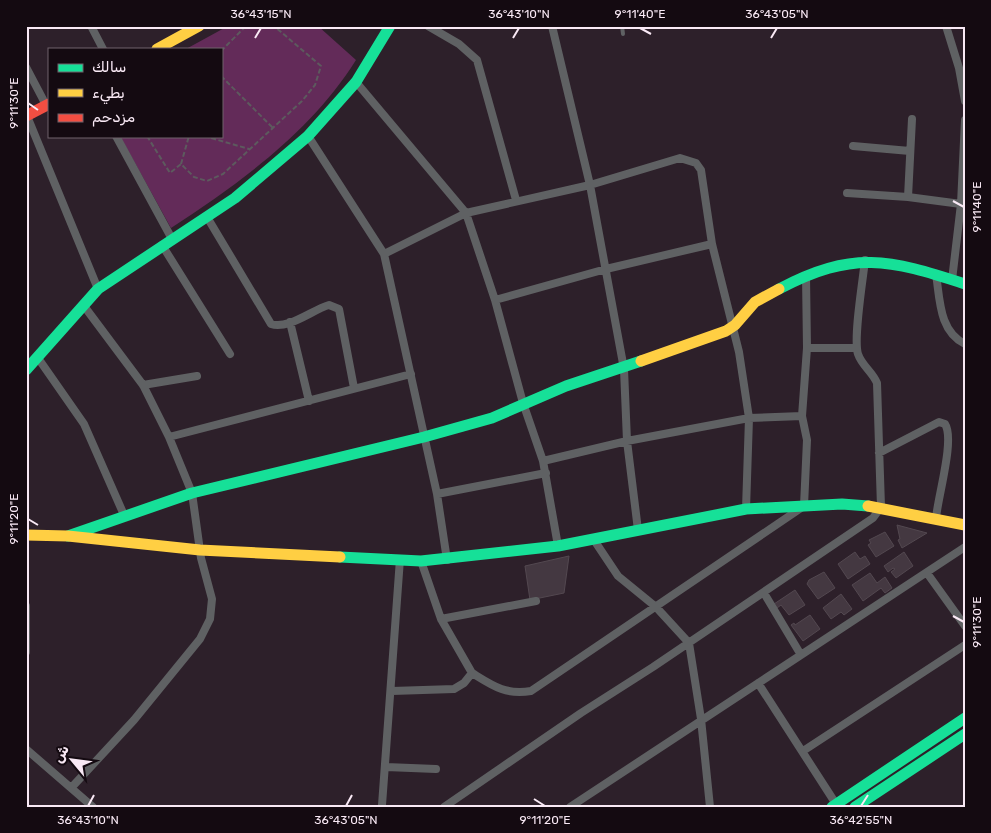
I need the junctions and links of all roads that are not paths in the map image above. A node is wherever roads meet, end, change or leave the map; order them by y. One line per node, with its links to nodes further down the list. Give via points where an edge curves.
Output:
1 (91, 26): 9 (street)
2 (199, 26): 10 (main road)
3 (390, 26): 12 (main road)
4 (428, 26): 25 (street, via 459,44 477,60)
5 (552, 26): 22 (street)
6 (622, 26): 8 (lane)
7 (946, 26): 13 (street)
8 (623, 34)
9 (102, 48)
10 (159, 48)
11 (26, 67): 14 (street)
12 (356, 82): 18 (main road); 27 (street)
13 (965, 101)
14 (47, 105): 15 (main road)
15 (26, 116): 38 (street)
16 (912, 119): 21 (street)
17 (965, 120): 26 (street)
18 (308, 136): 28 (main road, via 251,185); 31 (street)
19 (117, 138): 29 (street)
20 (853, 146): 21 (street)
21 (910, 151): 24 (street)
22 (590, 185): 25 (street); 30 (street, via 680,158 689,159 702,170); 33 (street)
23 (847, 193): 24 (street)
24 (908, 197): 26 (street)
25 (516, 200): 27 (street)
26 (963, 203): 36 (street)
27 (466, 213): 31 (street); 39 (street)
28 (207, 217): 29 (main road); 41 (street, via 268,322 278,326)
29 (167, 242): 38 (main road); 46 (street)
30 (712, 244): 33 (street); 42 (street)
31 (384, 254): 50 (street)
32 (865, 260): 34 (main road, via 906,265); 35 (main road); 45 (street)
33 (606, 269): 39 (street); 48 (street)
34 (936, 274): 36 (main road); 43 (street, via 944,323 954,338)
35 (806, 276): 42 (main road, via 752,304); 44 (street)
36 (952, 280): 37 (main road)
37 (965, 284)
38 (98, 289): 40 (main road)
39 (495, 300): 55 (street)
40 (84, 306): 47 (main road); 52 (street)
41 (290, 322): 53 (street, via 329,305 339,309); 54 (street)
42 (731, 328): 48 (main road, via 683,349); 57 (street, via 739,352)
43 (965, 344)
44 (806, 348): 45 (street); 56 (street)
45 (856, 348): 61 (street, via 864,367 877,383)
46 (230, 354)
47 (38, 358): 49 (main road); 69 (street, via 84,424)
48 (624, 368): 55 (main road); 60 (street)
49 (26, 370)
50 (411, 374): 53 (street); 59 (street)
51 (198, 376): 52 (street)
52 (143, 385): 58 (street)
53 (354, 388): 54 (street)
54 (309, 401): 58 (street)
55 (523, 403): 59 (main road, via 492,418); 62 (street)
56 (802, 416): 57 (street); 66 (street, via 806,440)
57 (749, 418): 60 (street); 68 (street)
58 (170, 437): 64 (street)
59 (424, 437): 64 (main road); 65 (street)
60 (627, 441): 62 (street); 72 (street)
61 (879, 452): 67 (street); 70 (street, via 939,422 945,424 950,442)
62 (543, 461): 63 (street)
63 (546, 473): 65 (street); 76 (street)
64 (192, 493): 69 (main road); 78 (street)
65 (437, 494): 80 (street)
66 (804, 506): 67 (main road); 68 (main road); 86 (street)
67 (881, 507): 70 (main road); 83 (street, via 868,522)
68 (746, 508): 72 (main road)
69 (124, 515): 74 (main road)
70 (936, 518): 71 (main road)
71 (965, 525)
72 (638, 530): 75 (main road)
73 (26, 535): 74 (main road)
74 (68, 536): 78 (main road)
75 (594, 540): 76 (main road); 86 (street, via 618,576)
76 (558, 546): 80 (main road)
77 (965, 547): 82 (street)
78 (200, 550): 79 (main road); 103 (street, via 212,599 210,619 200,639 134,720)
79 (400, 559): 81 (main road); 95 (street)
80 (447, 560): 81 (main road)
81 (421, 561): 87 (street)
82 (927, 572): 88 (street); 92 (street)
83 (764, 593): 89 (street); 92 (street)
84 (536, 600): 87 (street)
85 (26, 606): 91 (street)
86 (656, 608): 89 (street); 93 (street, via 531,692 515,694 497,688)
87 (441, 619): 93 (street)
88 (965, 626)
89 (689, 644): 97 (street); 107 (street, via 580,713)
90 (965, 646): 100 (street)
91 (26, 652)
92 (801, 655): 94 (street)
93 (472, 673): 95 (street, via 454,689)
94 (758, 683): 97 (street); 100 (street)
95 (392, 691): 101 (street)
96 (965, 718): 105 (main road)
97 (702, 719): 108 (street); 109 (street)
98 (965, 734): 110 (main road)
99 (26, 749): 103 (street)
100 (804, 751): 105 (street)
101 (386, 768): 102 (street); 104 (street)
102 (436, 769)
103 (72, 787): 106 (street)
104 (382, 805)
105 (834, 805)
106 (93, 807)
107 (444, 807)
108 (570, 807)
109 (710, 807)
110 (855, 807)

